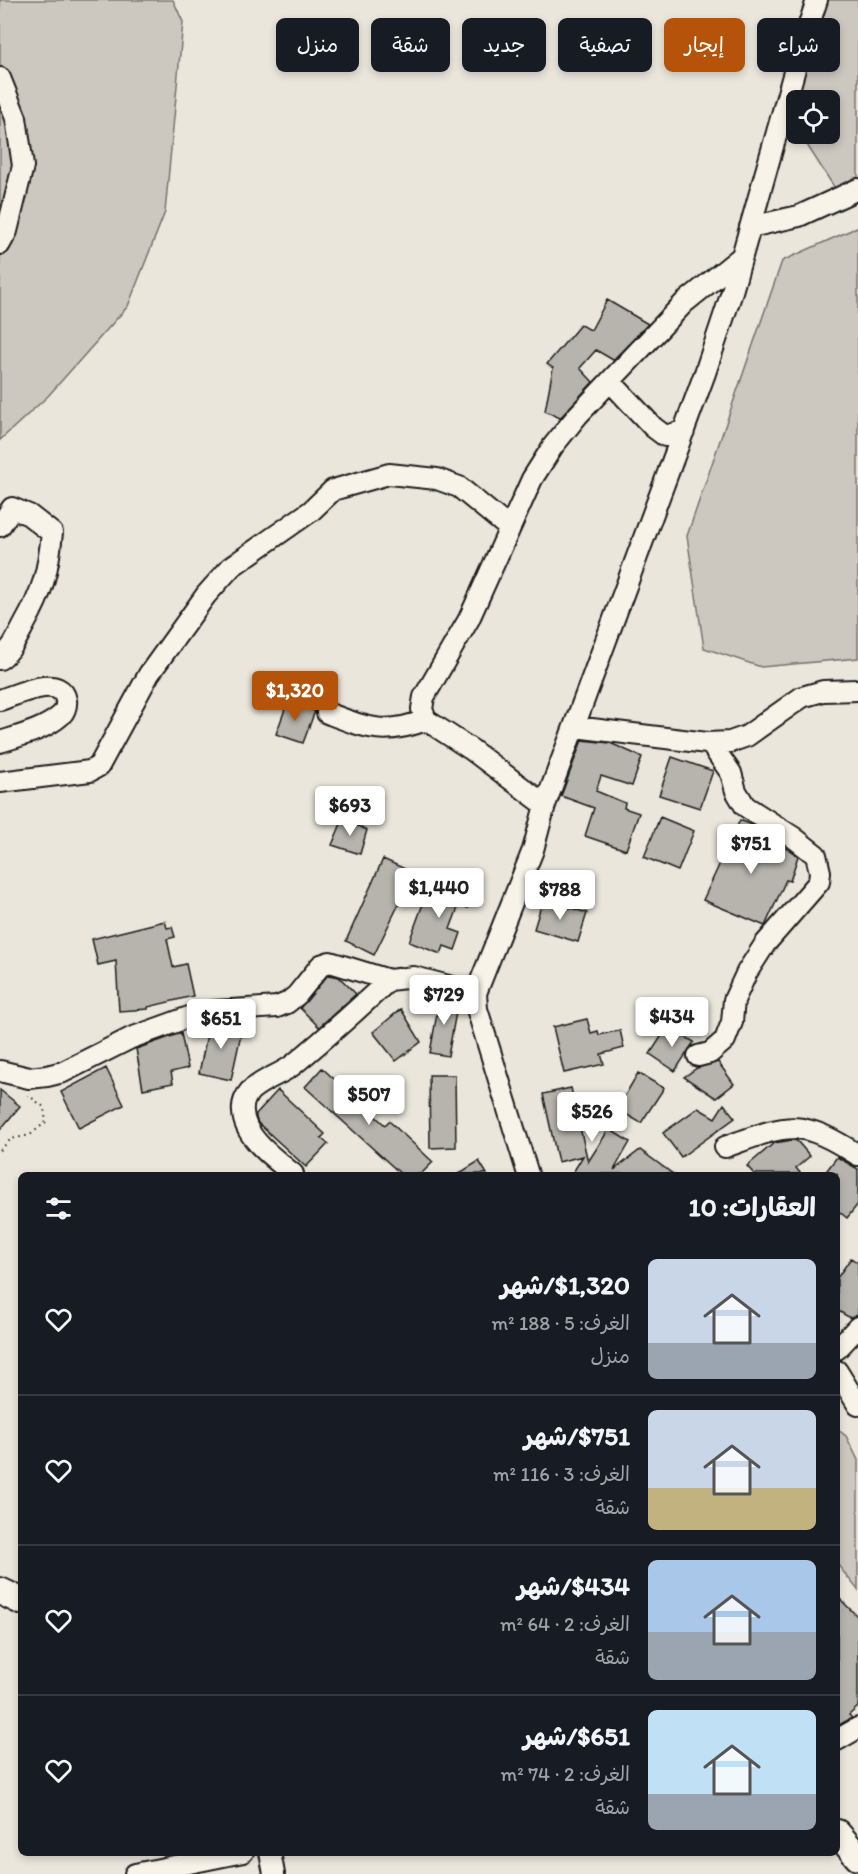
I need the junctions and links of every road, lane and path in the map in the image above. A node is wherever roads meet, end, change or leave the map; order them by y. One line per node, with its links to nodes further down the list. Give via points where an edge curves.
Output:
1 (817, 0): 4 (street)
2 (0, 78): 5 (street, via 16,118 23,166 7,231)
3 (858, 189): 4 (street, via 799,216)
4 (750, 227): 6 (street)
5 (0, 243)
6 (741, 257): 7 (street, via 684,303); 8 (street)
7 (610, 381): 8 (street, via 665,436); 10 (street, via 553,446)
8 (684, 431): 16 (street)
9 (0, 526): 11 (street, via 12,508 28,514 52,533 39,597 10,651)
10 (509, 528): 15 (street, via 469,619 424,697 422,709); 19 (street, via 459,487 438,479 389,474 333,490 311,511 231,567 206,595 149,674 99,766 90,771)
11 (0, 659)
12 (858, 690): 18 (street, via 802,697 747,736)
13 (0, 700): 17 (street, via 50,686 60,689 66,705 62,715 48,723)
14 (327, 713): 15 (street, via 373,729 395,730)
15 (426, 720): 20 (street)
16 (575, 727): 18 (street); 20 (street)
17 (0, 742)
18 (710, 743): 23 (street, via 731,772 735,791 745,806 816,855 820,872 819,882 765,944 747,972 734,1000 725,1040 710,1053)
19 (0, 782)
20 (546, 805): 22 (street, via 533,850)
21 (389, 980): 22 (street, via 414,977); 24 (street, via 330,962 321,965 297,995 277,1007 215,1011 189,1017 130,1038 63,1072 47,1076 29,1078); 29 (street, via 292,1066 248,1093 244,1121 250,1133)
22 (476, 993): 30 (street, via 477,1009)
23 (698, 1056)
24 (0, 1071)
25 (21, 1090): 27 (path, via 44,1107 46,1122 30,1135 11,1139)
26 (725, 1147): 28 (street, via 788,1127 828,1136)
27 (0, 1150)
28 (858, 1155)
29 (291, 1172)
30 (527, 1172)
31 (858, 1327): 32 (street)
32 (840, 1346)
33 (843, 1379): 34 (street)
34 (858, 1405)
35 (0, 1591): 36 (main road)
36 (18, 1600)
37 (858, 1728): 38 (street)
38 (840, 1738)
39 (840, 1836): 42 (main road)
40 (223, 1856): 43 (street)
41 (271, 1856): 44 (street)
42 (858, 1857)
43 (135, 1874)
44 (274, 1874)

